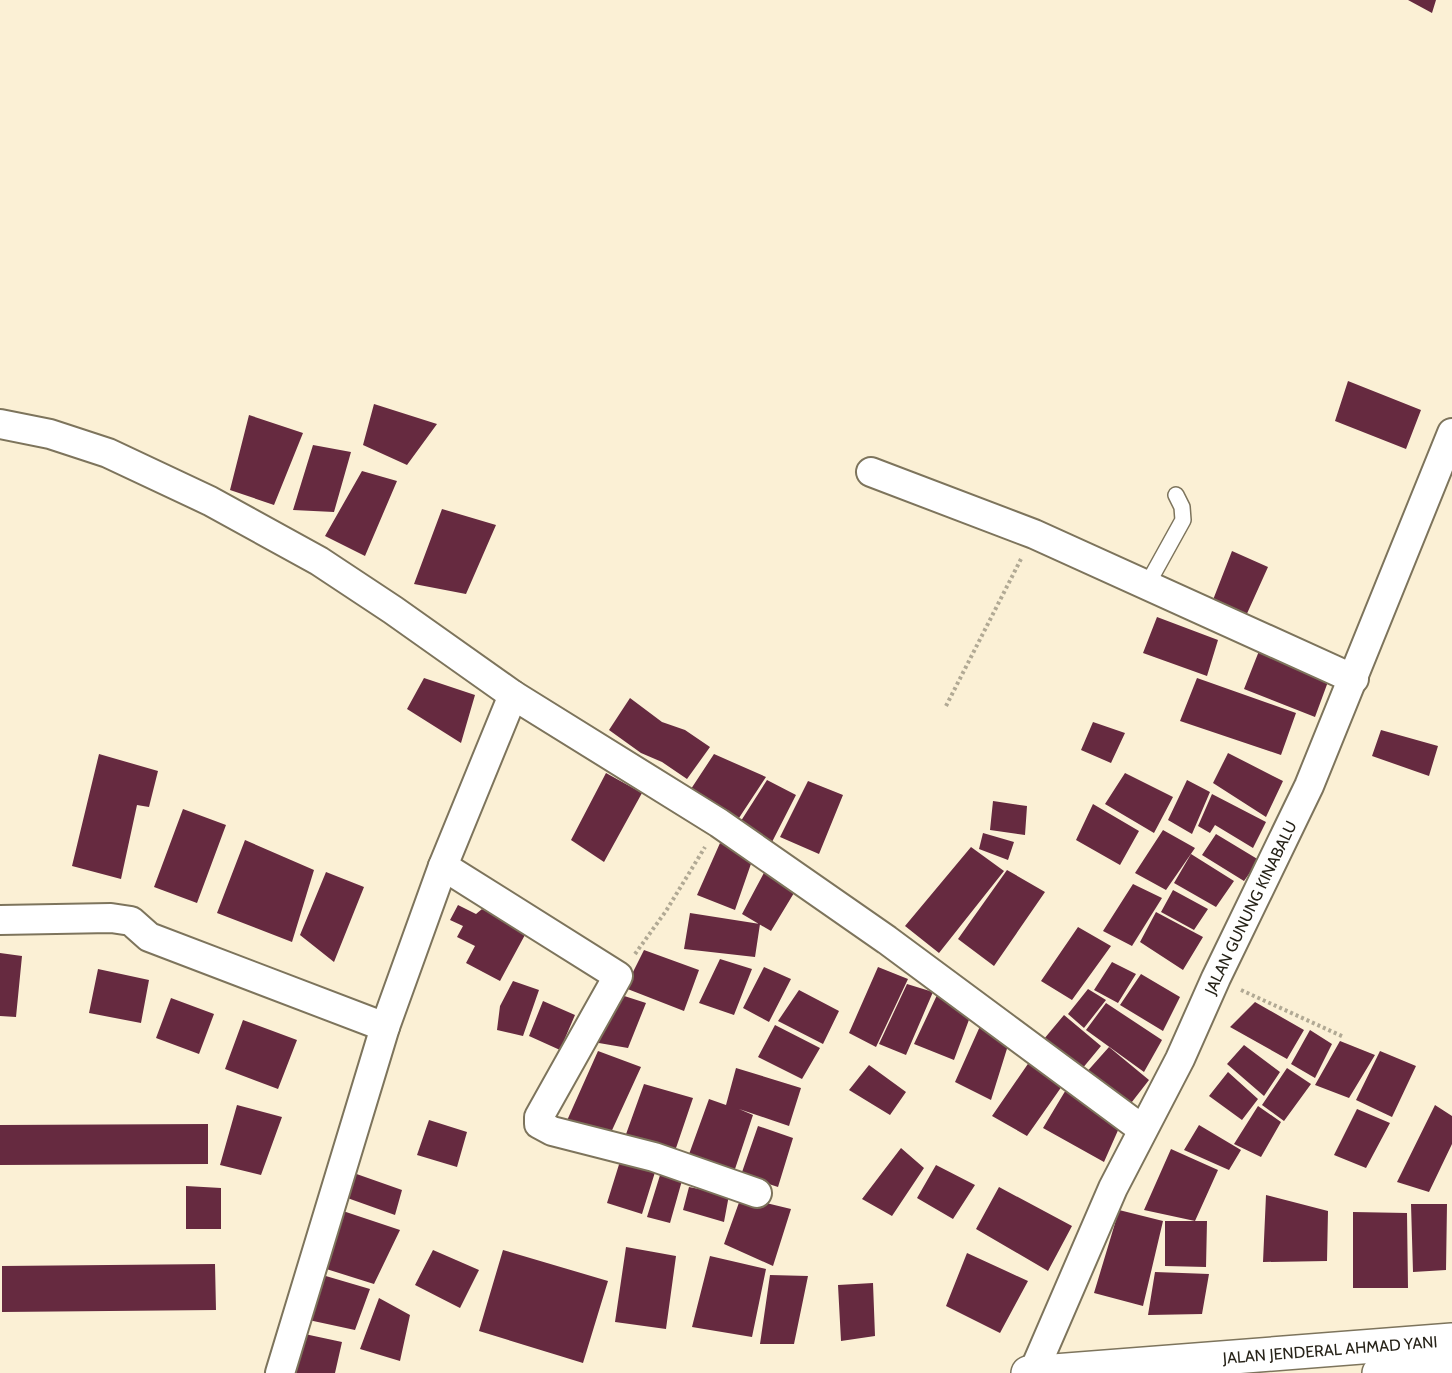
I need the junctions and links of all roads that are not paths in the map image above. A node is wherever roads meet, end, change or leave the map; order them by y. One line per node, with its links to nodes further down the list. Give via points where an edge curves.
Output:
1 (0, 424): 7 (street, via 97,449 210,501 319,561)
2 (1452, 433): 6 (street, JALAN GUNUNG KINABALU)
3 (872, 472): 5 (street, via 1034,534)
4 (1176, 495): 5 (lane, via 1183,520)
5 (1147, 585): 6 (street)
6 (1354, 679): 11 (street, JALAN GUNUNG KINABALU, via 1309,786 1180,1059)
7 (513, 695): 8 (street); 11 (street, via 719,823 887,940)
8 (443, 866): 10 (street); 12 (street, via 618,976 539,1117 539,1124 552,1131 654,1157)
9 (0, 920): 10 (street, via 131,921 149,937)
10 (385, 1027): 15 (street)
11 (1142, 1129): 17 (street, JALAN GUNUNG KINABALU)
12 (756, 1193)
13 (1452, 1340): 17 (main road, JALAN JENDERAL AHMAD YANI)
14 (1452, 1367): 18 (main road)
15 (280, 1373)
16 (1028, 1373): 17 (main road, JALAN JENDERAL AHMAD YANI)
17 (1033, 1373)
18 (1379, 1373)

